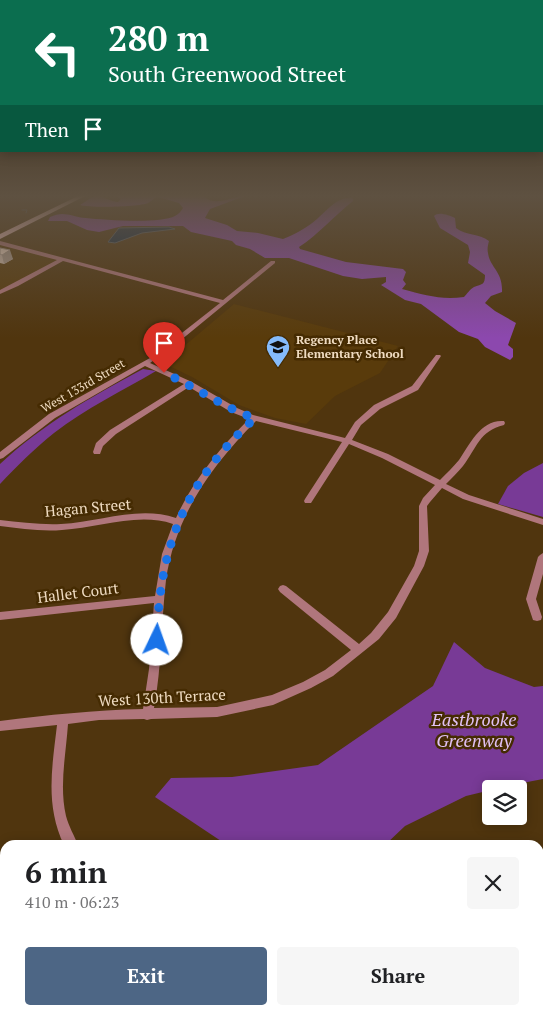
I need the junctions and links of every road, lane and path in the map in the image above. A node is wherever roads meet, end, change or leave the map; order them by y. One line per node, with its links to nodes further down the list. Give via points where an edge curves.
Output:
1 (1, 243): 2 (street)
2 (63, 259): 4 (street); 5 (street)
3 (273, 262): 5 (street, West 133rd Street)
4 (0, 292)
5 (224, 302): 7 (street, West 133rd Street)
6 (438, 356): 11 (street, via 415,388 372,411)
7 (144, 363): 8 (street); 13 (street, West 133rd Street, via 52,416)
8 (189, 384): 9 (street, via 234,410); 12 (street, via 113,432 99,445)
9 (255, 418): 11 (street); 16 (street, via 208,468)
10 (502, 423): 14 (street, West 130th Terrace, via 490,426 477,438 460,464)
11 (348, 440): 14 (street); 15 (street)
12 (97, 452)
13 (0, 456)
14 (440, 485): 17 (street, via 484,504); 24 (street, West 130th Terrace, via 423,506 424,551 419,566 388,620)
15 (308, 501)
16 (178, 522): 18 (street, Hagan Street, via 154,517 61,527); 21 (street, via 165,561)
17 (543, 522)
18 (0, 523)
19 (543, 557): 23 (street, via 531,599)
20 (283, 589): 24 (street)
21 (159, 599): 22 (street, Hallet Court); 25 (street, via 156,655)
22 (0, 616)
23 (538, 617)
24 (359, 650): 25 (street, West 130th Terrace, via 329,673 273,700 216,712)
25 (147, 714): 26 (street, West 130th Terrace)
26 (62, 718): 27 (street, West 130th Terrace); 28 (street, via 57,806)
27 (0, 726)
28 (69, 840)

